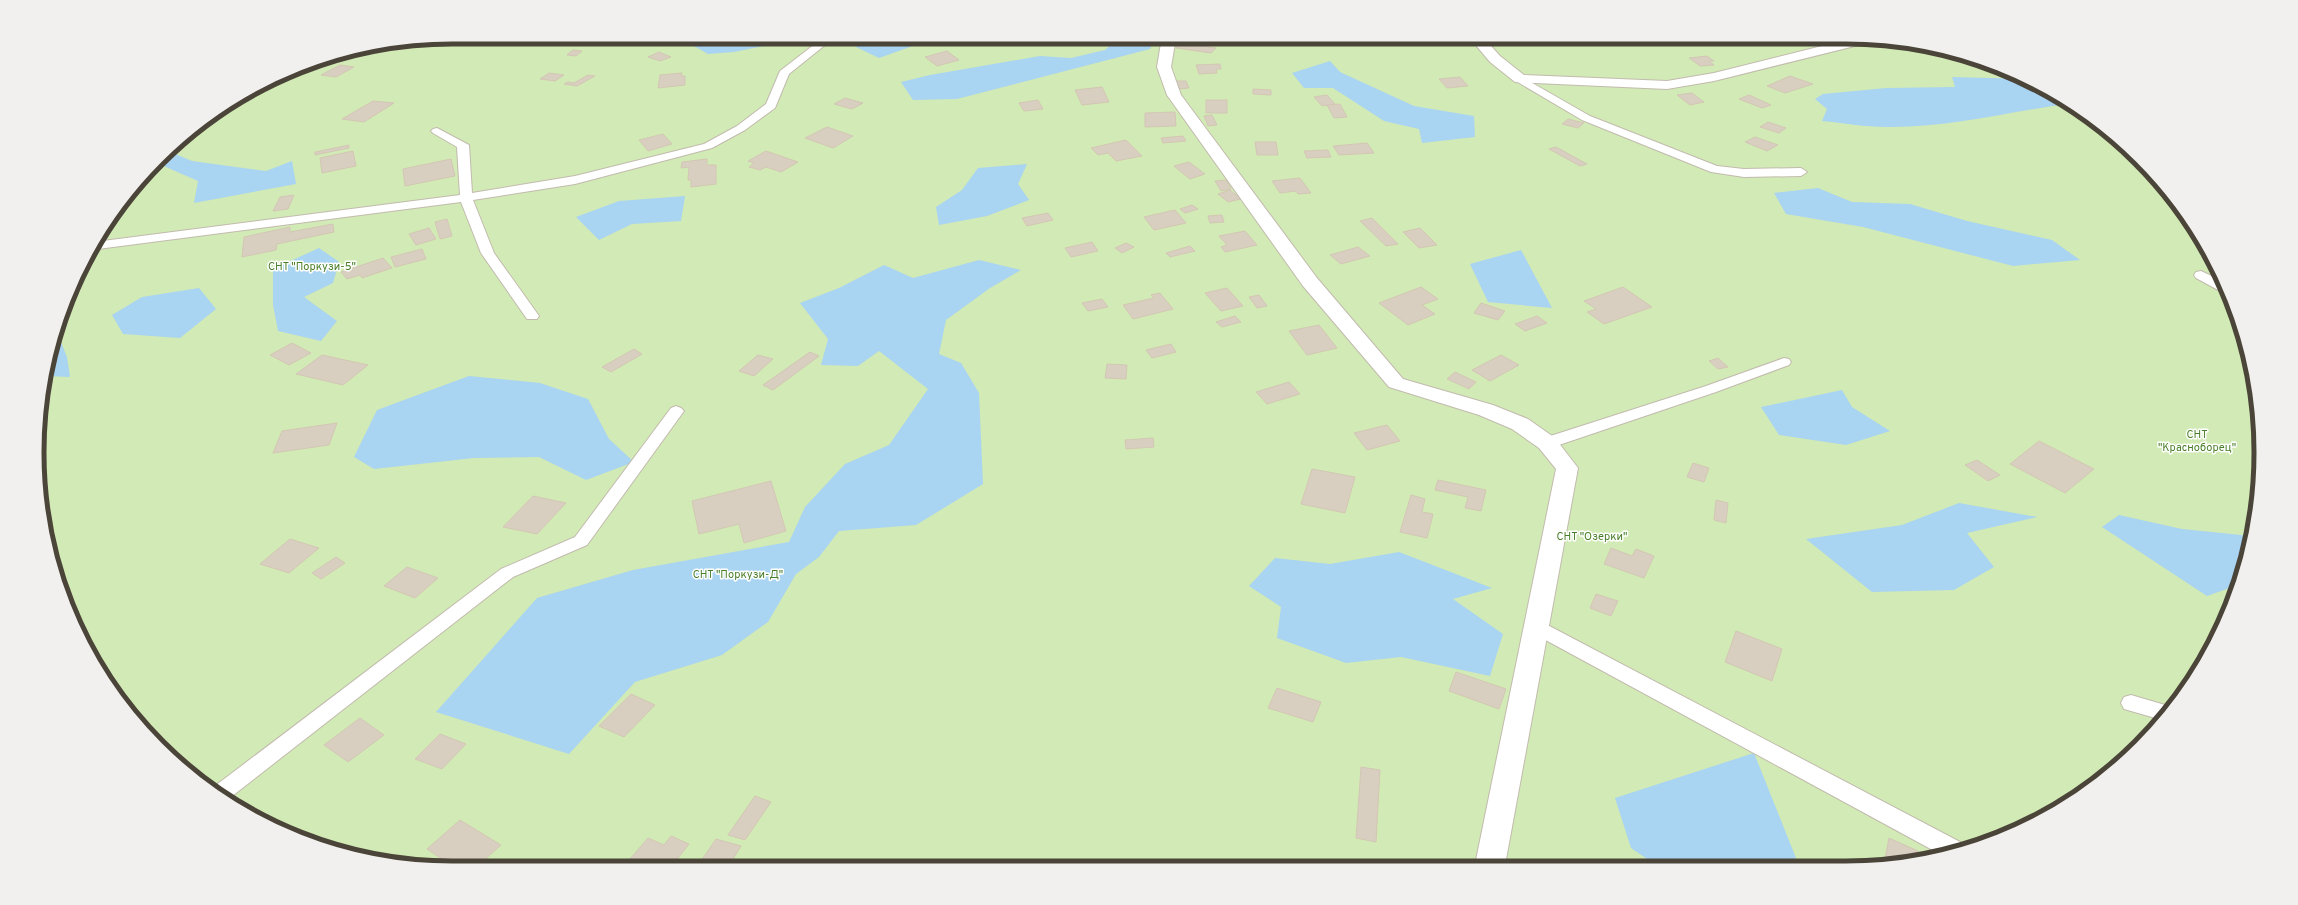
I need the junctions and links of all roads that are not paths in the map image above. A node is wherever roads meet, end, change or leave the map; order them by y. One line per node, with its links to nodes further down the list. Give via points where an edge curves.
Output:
1 (821, 44): 8 (lane, via 784,73 771,106 741,128 708,146 575,180)
2 (1168, 44): 15 (street, via 1164,67 1174,95 1310,282 1396,383 1486,410 1520,424)
3 (1482, 44): 5 (street, via 1495,59)
4 (1849, 44): 5 (street, via 1714,77 1667,85)
5 (1520, 79): 7 (lane, via 1586,118 1715,169 1744,173)
6 (437, 131): 8 (lane, via 463,144)
7 (1801, 172)
8 (466, 198): 9 (lane); 12 (lane, via 488,253)
9 (101, 245)
10 (2200, 275): 11 (lane)
11 (2218, 284)
12 (532, 316)
13 (1784, 362): 15 (lane)
14 (676, 411): 19 (lane, via 581,541 508,572)
15 (1547, 443): 16 (street, via 1567,468)
16 (1536, 626): 20 (lane); 21 (street)
17 (2131, 703): 18 (lane)
18 (2161, 712)
19 (224, 790)
20 (1949, 847)
21 (1491, 861)

